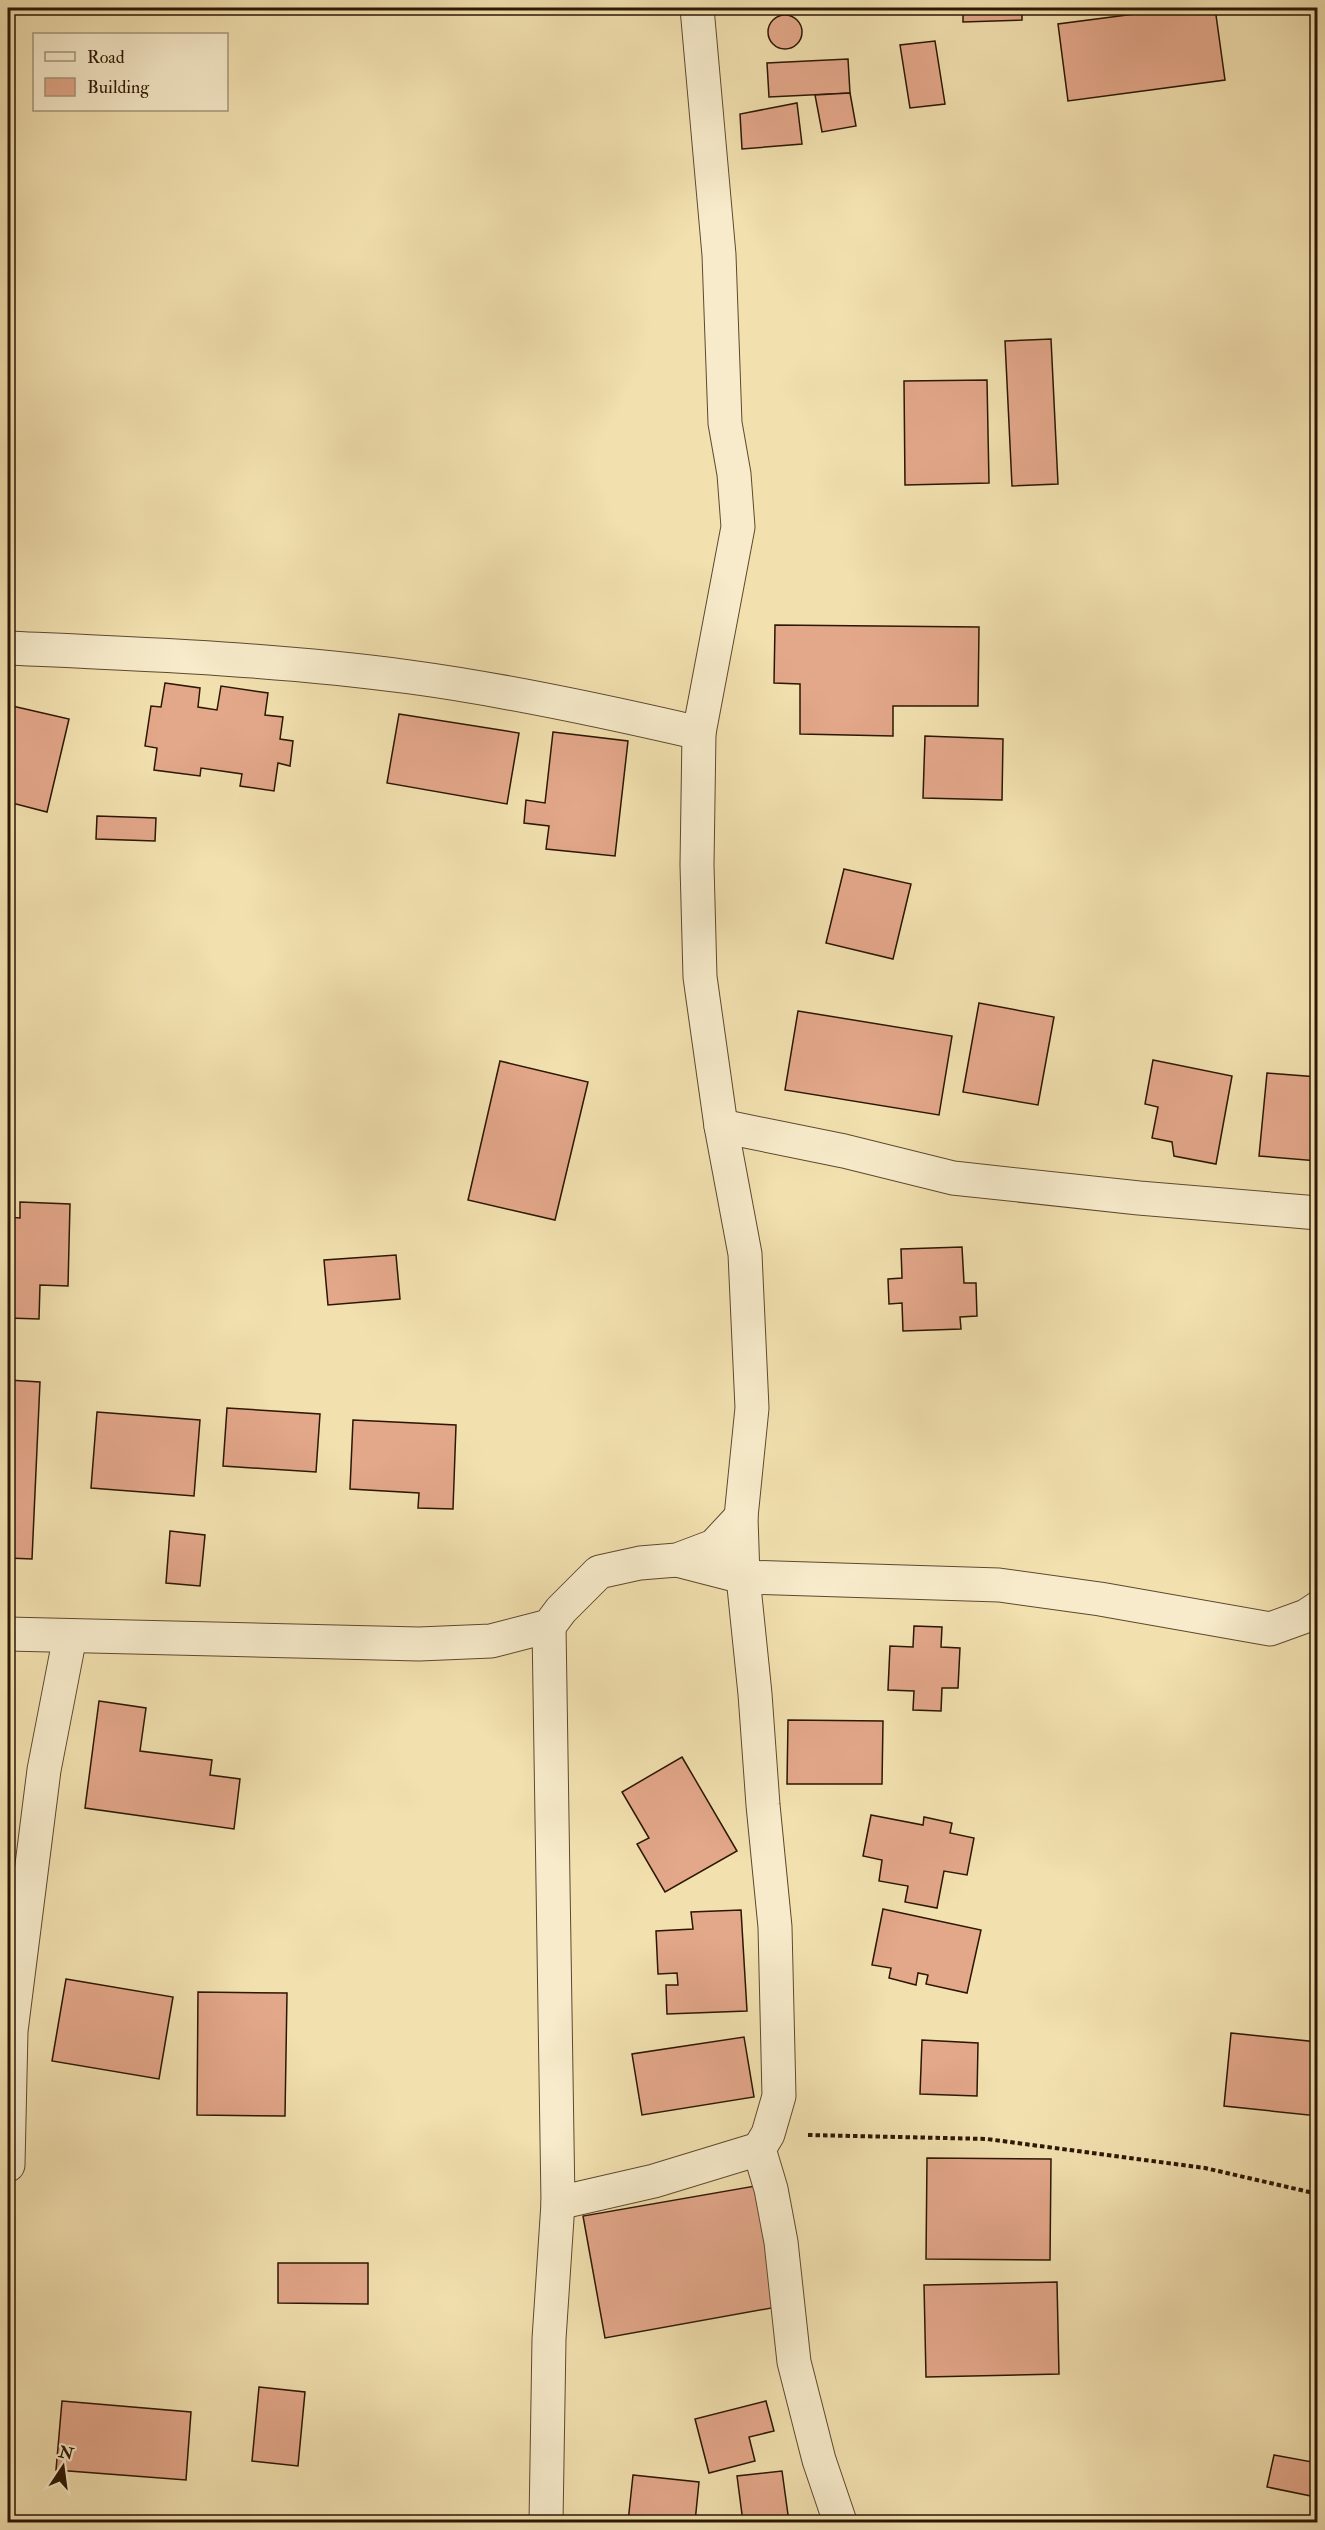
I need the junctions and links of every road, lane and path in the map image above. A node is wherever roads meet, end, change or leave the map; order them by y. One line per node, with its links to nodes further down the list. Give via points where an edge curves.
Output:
1 (696, 8): 3 (street, via 719,255 725,423 738,527)
2 (8, 648): 3 (street, via 222,657 410,677 604,711)
3 (699, 733): 4 (street, via 700,977)
4 (721, 1126): 5 (street, via 953,1178); 6 (street, via 745,1254 752,1408)
5 (1317, 1213)
6 (741, 1517): 7 (street, via 714,1546); 8 (street)
7 (677, 1560): 8 (street); 10 (street, via 599,1572)
8 (742, 1577): 9 (street, via 999,1585 1270,1629); 14 (street, via 775,1927 779,2096)
9 (1317, 1608)
10 (549, 1626): 12 (street, via 491,1641 418,1644); 17 (street)
11 (8, 1634): 12 (street)
12 (70, 1636): 13 (street, via 44,1770)
13 (9, 2031): 15 (street)
14 (764, 2141): 16 (path, via 987,2139 1205,2168); 17 (street, via 654,2181); 19 (street, via 781,2242 794,2361)
15 (8, 2165)
16 (1317, 2194)
17 (558, 2203): 18 (street, via 549,2339)
18 (546, 2523)
19 (840, 2523)

